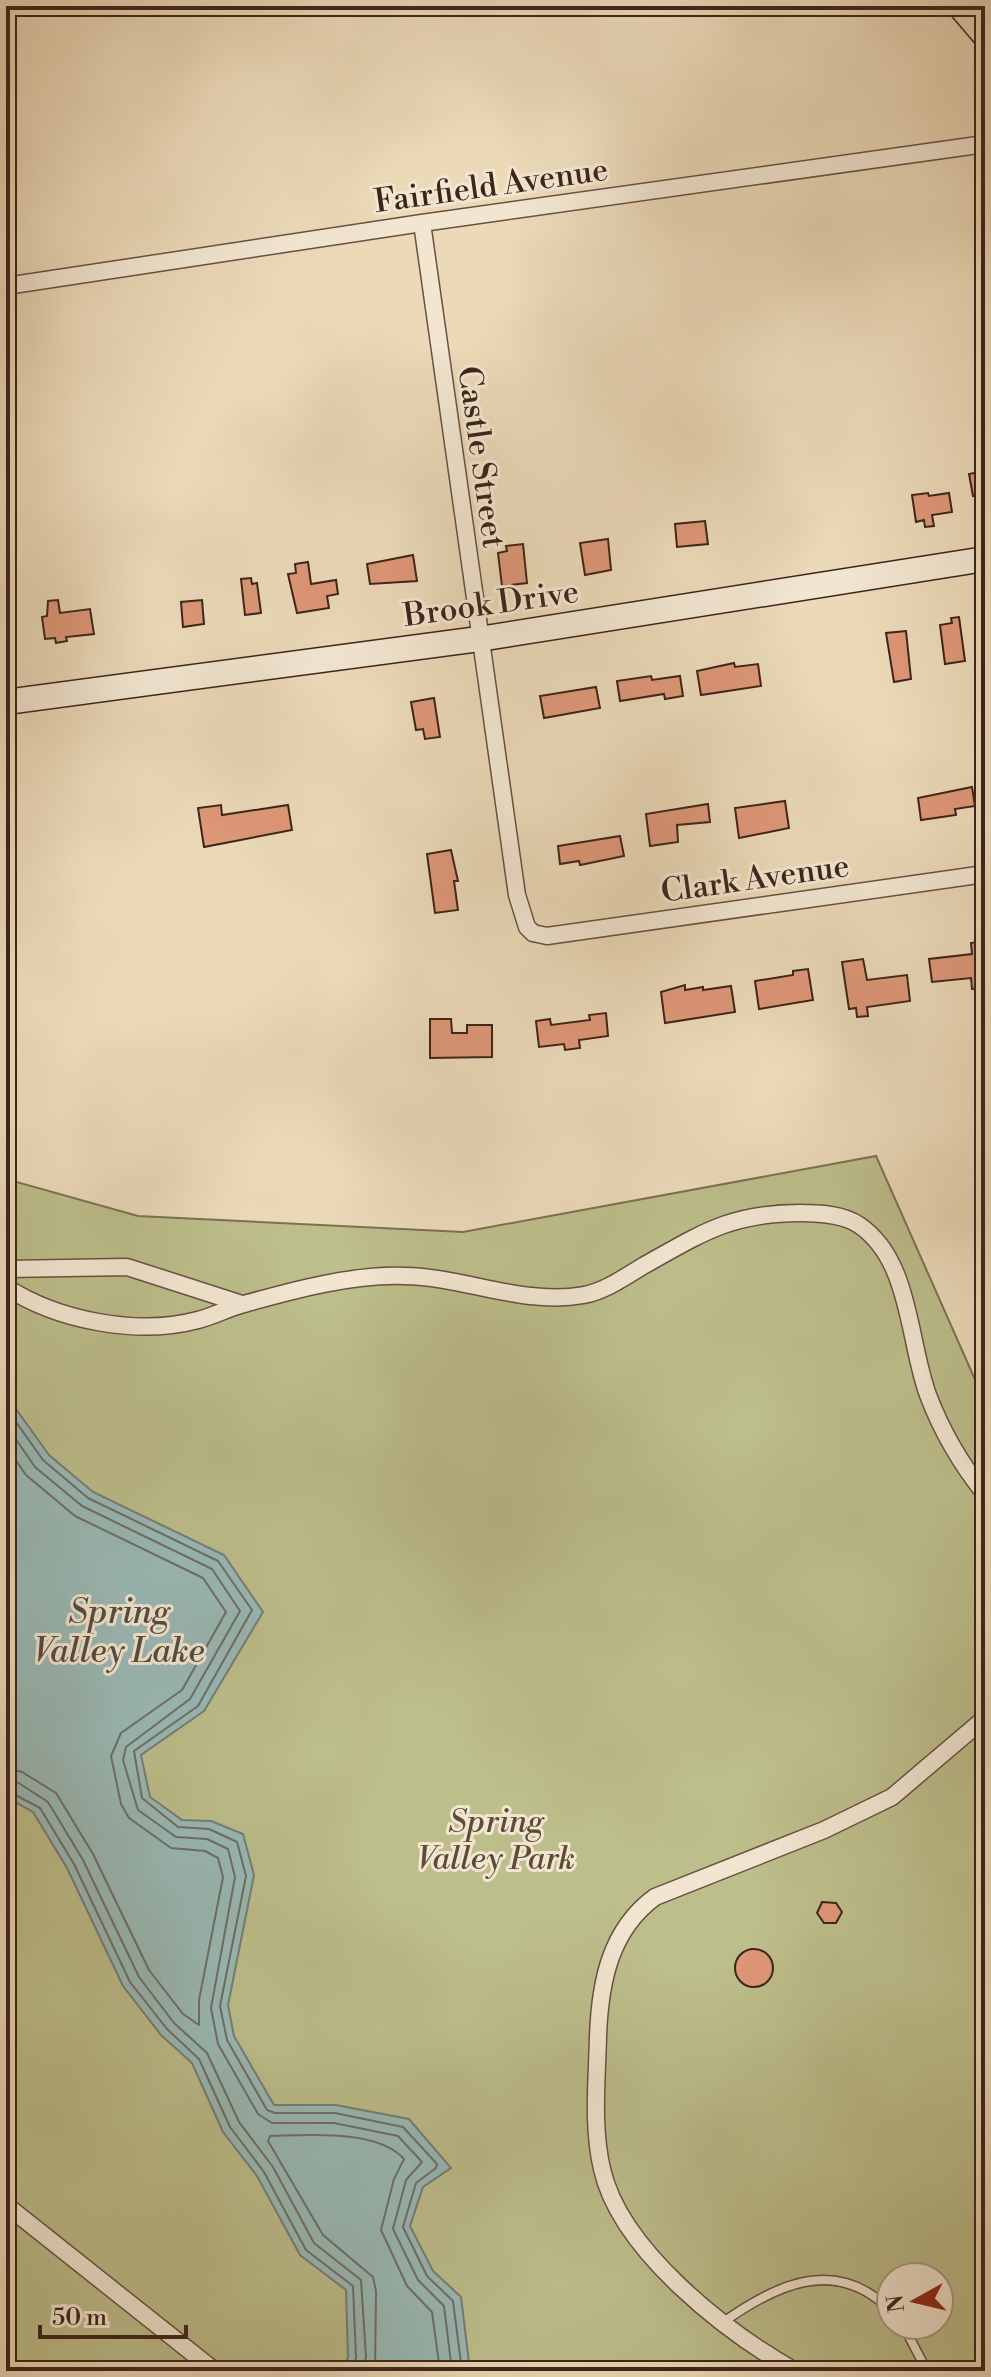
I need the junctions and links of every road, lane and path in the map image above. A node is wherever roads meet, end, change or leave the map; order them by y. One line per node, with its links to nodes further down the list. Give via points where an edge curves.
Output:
1 (961, 6): 2 (main road)
2 (985, 34)
3 (985, 144): 4 (street, Fairfield Avenue)
4 (422, 223): 5 (street, Fairfield Avenue); 7 (street, Castle Street)
5 (6, 286)
6 (985, 559): 7 (street, Brook Drive)
7 (479, 639): 8 (street, Brook Drive); 10 (street, Castle Street, via 517,895)
8 (6, 702)
9 (985, 874): 10 (street, Clark Avenue, via 547,936)
10 (533, 933)
11 (6, 1269): 13 (street, via 127,1267)
12 (6, 1287): 13 (street, via 66,1314 108,1323 153,1326 197,1320)
13 (242, 1304): 14 (street, via 402,1275 565,1298 606,1288 722,1223 755,1214 839,1216 872,1236 895,1271 939,1422)
14 (985, 1494)
15 (985, 1718): 18 (street, via 892,1797 655,1897 637,1910 611,1951 599,2020 597,2137 604,2177 634,2233)
16 (6, 2205): 20 (street)
17 (875, 2296): 18 (lane, via 846,2283 783,2285)
18 (721, 2323): 21 (street)
19 (911, 2341): 22 (lane)
20 (215, 2371)
21 (795, 2371)
22 (927, 2371)

